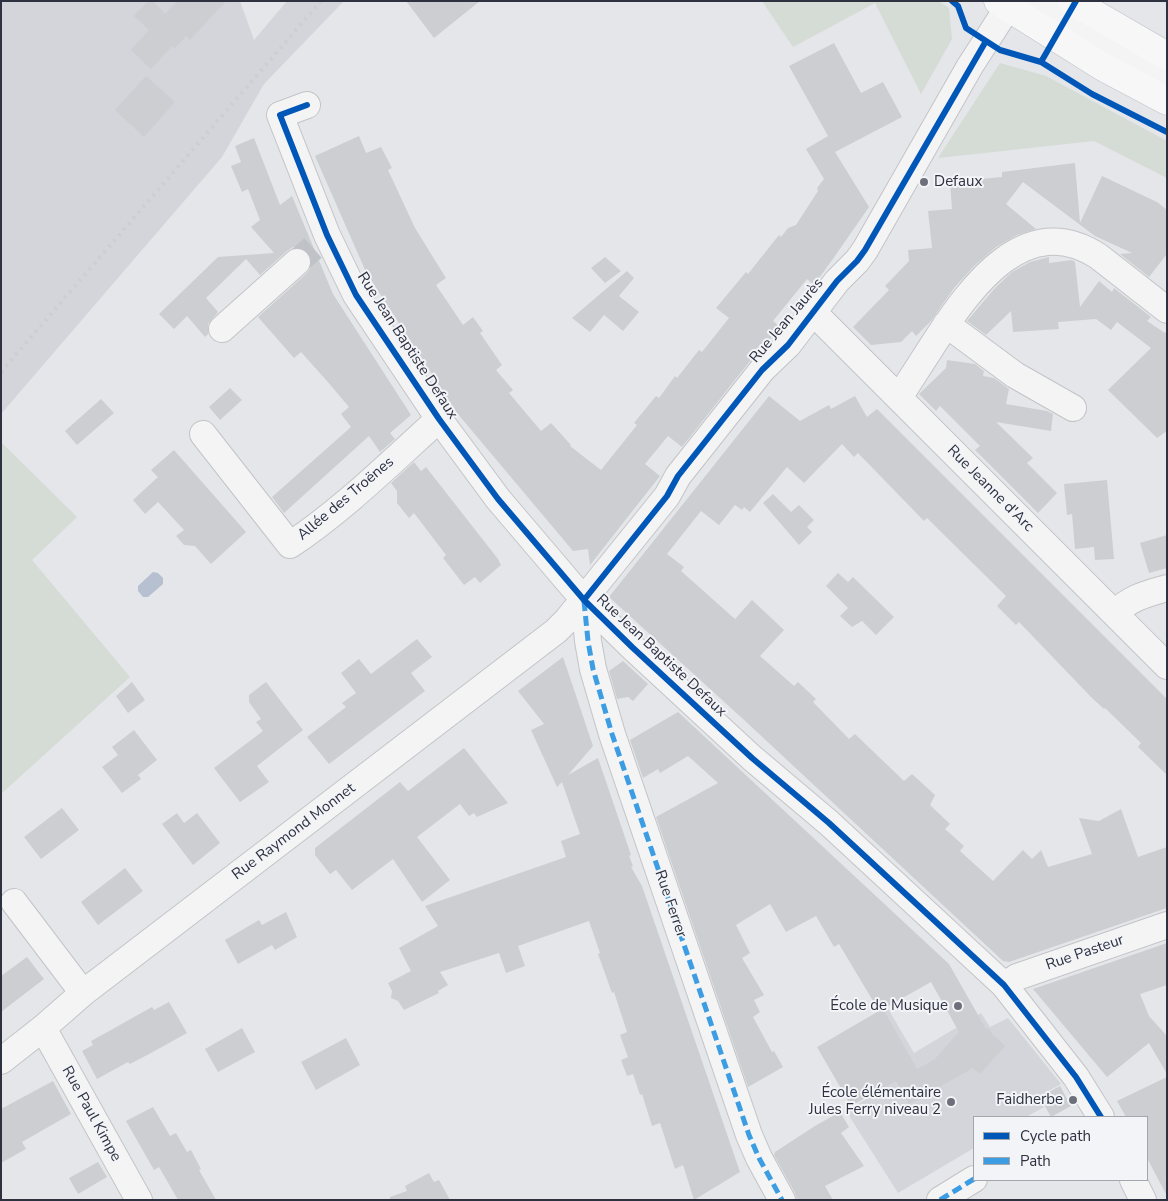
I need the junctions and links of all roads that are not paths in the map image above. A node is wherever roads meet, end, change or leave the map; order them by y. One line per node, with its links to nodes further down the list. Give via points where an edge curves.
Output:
1 (1072, 1): 3 (main road)
2 (1013, 2): 4 (street, via 1035,2 1046,7); 5 (main road, via 1103,67); 9 (street, Rue Jean Jaurès, via 970,66 869,244)
3 (1167, 56)
4 (1167, 72)
5 (1167, 101)
6 (307, 105): 7 (street, Rue Jean Baptiste Defaux, via 280,115)
7 (313, 248): 11 (street); 14 (street, Rue Jean Baptiste Defaux, via 356,295)
8 (1167, 310): 10 (street, via 1098,256 1063,241 1033,245 1002,260 972,289)
9 (813, 312): 12 (street, Rue Jeanne d'Arc); 17 (street, Rue Jean Jaurès, via 788,345 762,370)
10 (946, 324): 12 (street); 13 (street, via 1015,375)
11 (222, 329)
12 (899, 398): 18 (street, Rue Jeanne d'Arc)
13 (1073, 408)
14 (439, 420): 15 (street, Allée des Troënes, via 320,525 290,545); 17 (street, Rue Jean Baptiste Defaux, via 498,499)
15 (203, 434)
16 (1167, 588): 18 (street, via 1136,597)
17 (584, 600): 22 (street, Rue Jean Baptiste Defaux, via 752,758 829,823); 23 (street, Rue Raymond Monnet, via 556,631); 30 (street, Rue Ferrer, via 593,669 612,734 749,1135)
18 (1114, 613): 19 (street, Rue Jeanne d'Arc)
19 (1167, 666)
20 (14, 902): 23 (street)
21 (1167, 925): 22 (street, Rue Pasteur, via 1017,977)
22 (1004, 985): 26 (street, Rue Jean Baptiste Defaux, via 1071,1070)
23 (83, 993): 24 (street, Rue Raymond Monnet)
24 (43, 1028): 25 (street, Rue Raymond Monnet); 29 (street, Rue Paul Kimpe)
25 (1, 1061)
26 (1100, 1116)
27 (973, 1180): 31 (street)
28 (1134, 1181): 32 (street)
29 (139, 1200)
30 (782, 1200)
31 (940, 1200)
32 (1143, 1200)

